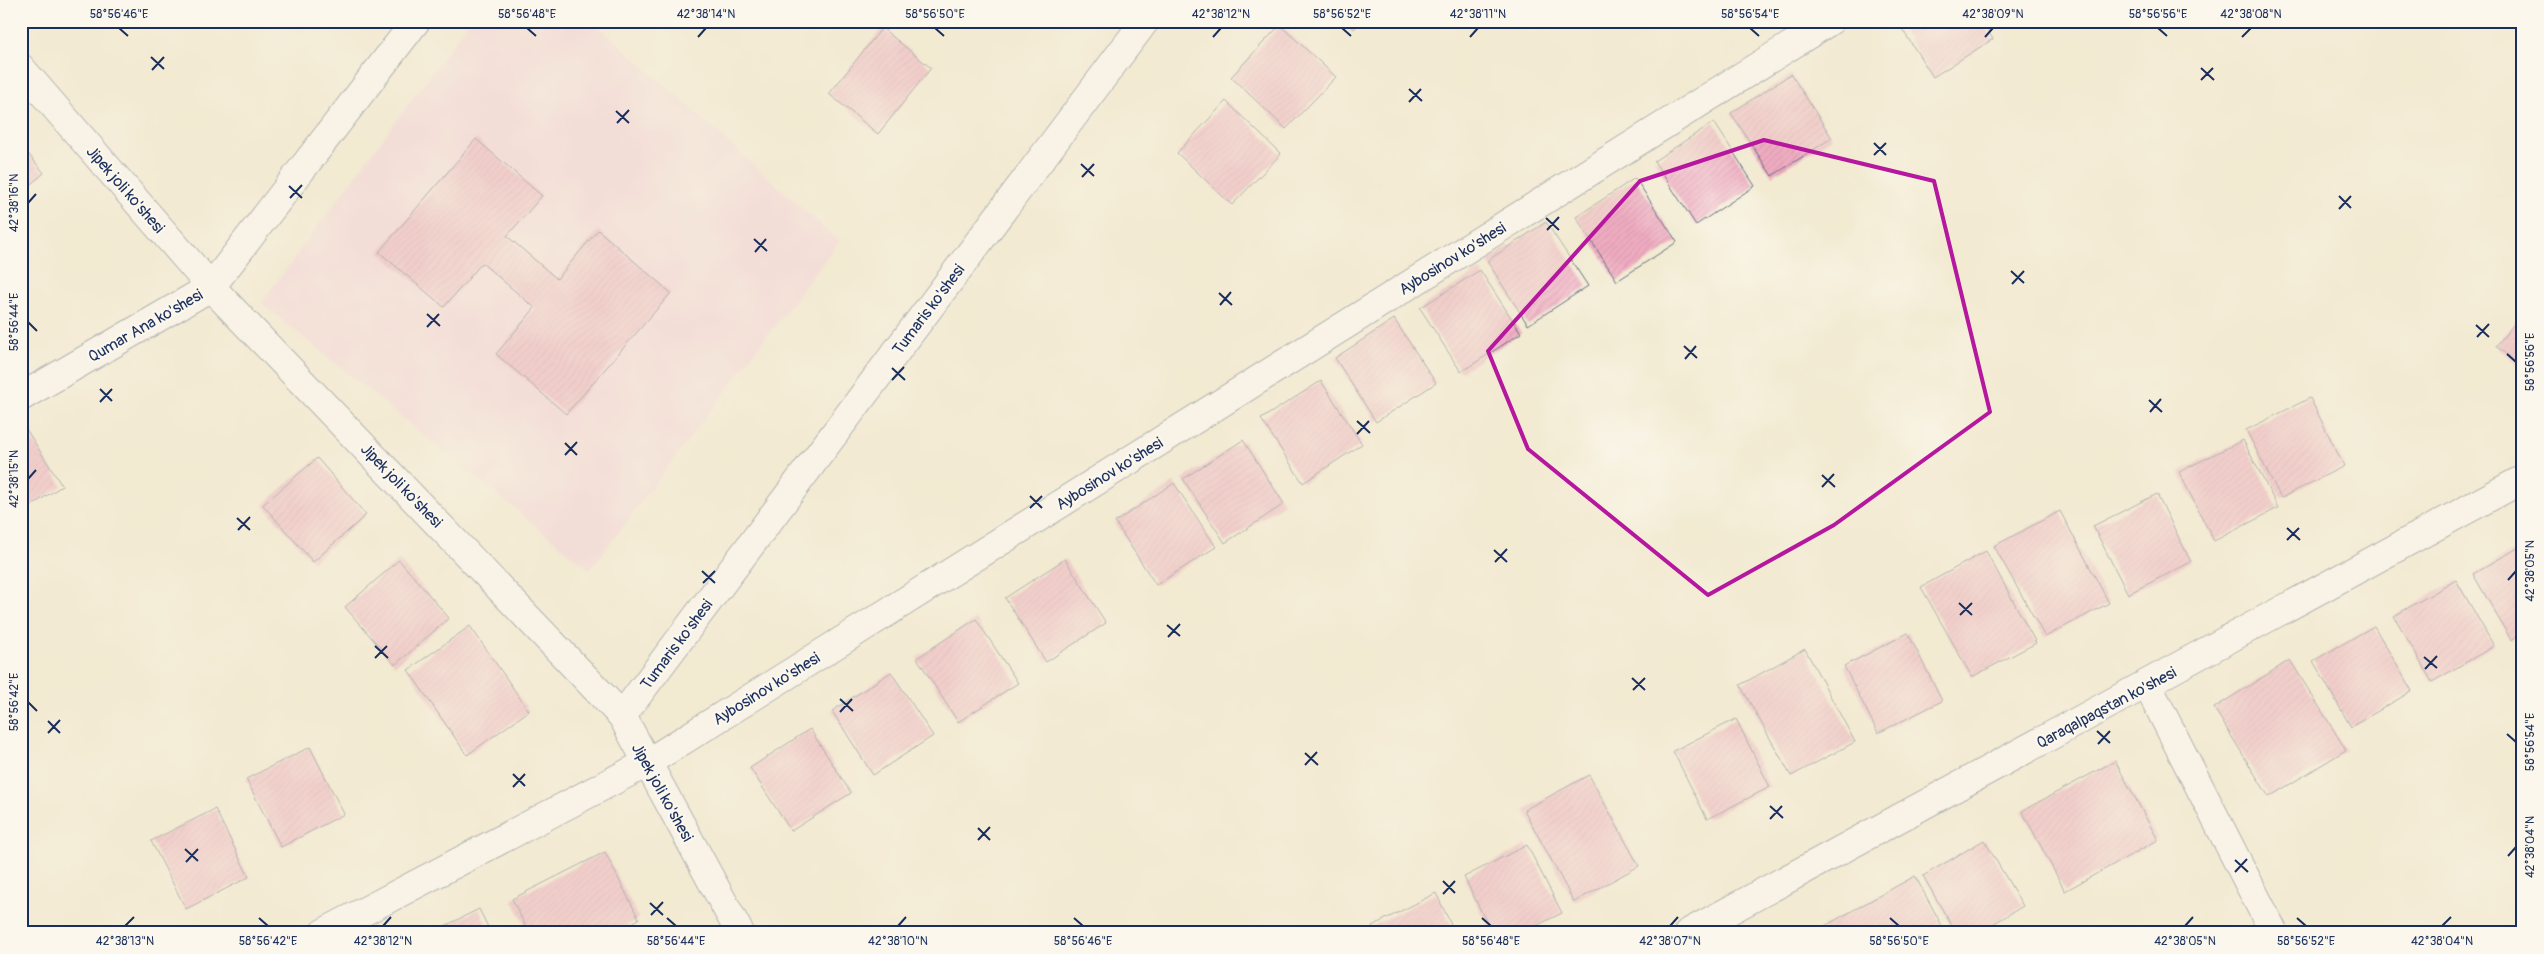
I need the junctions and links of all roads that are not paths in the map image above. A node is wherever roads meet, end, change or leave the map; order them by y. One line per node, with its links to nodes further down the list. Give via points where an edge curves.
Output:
1 (416, 21): 5 (street, Qumar Ana ko'shesi)
2 (1145, 21): 9 (street, Tumaris ko'shesi)
3 (1830, 21): 10 (street, Aybosinov ko'shesi)
4 (21, 68): 5 (street, Jipek joli ko'shesi)
5 (211, 287): 6 (street, Qumar Ana ko'shesi); 9 (street, Jipek joli ko'shesi)
6 (21, 397)
7 (2523, 479): 8 (street, Qaraqalpaqstan ko'shesi)
8 (2147, 684): 13 (street, Qaraqalpaqstan ko'shesi); 14 (street)
9 (622, 716): 10 (street, Jipek joli ko'shesi)
10 (647, 763): 11 (street, Aybosinov ko'shesi); 12 (street, Jipek joli ko'shesi)
11 (323, 933)
12 (740, 933)
13 (1688, 933)
14 (2274, 933)

